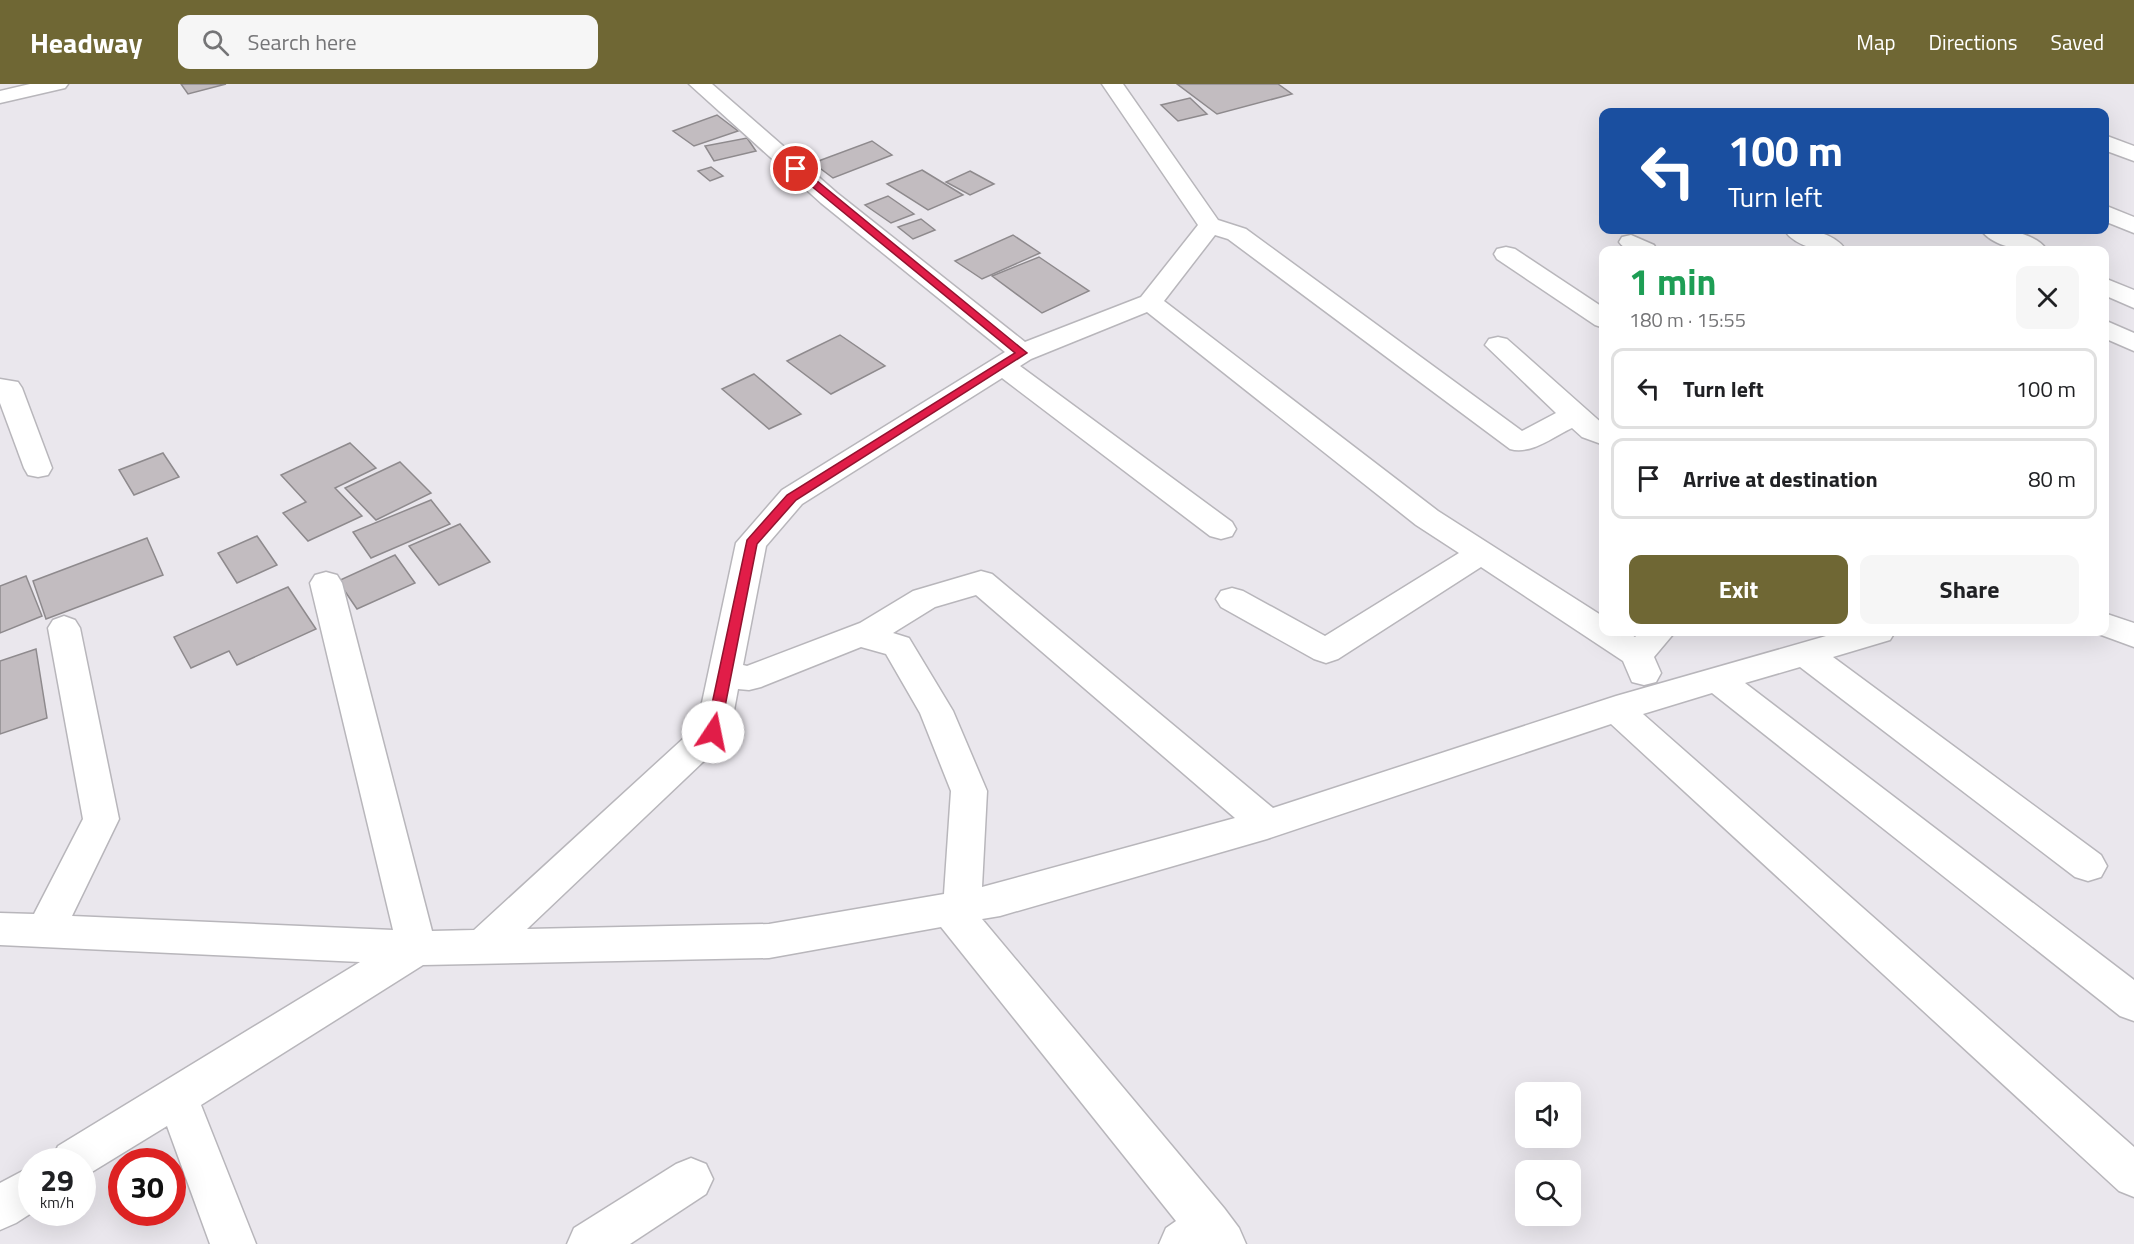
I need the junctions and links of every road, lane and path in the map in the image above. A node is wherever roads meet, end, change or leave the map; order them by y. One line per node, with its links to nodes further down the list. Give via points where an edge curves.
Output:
1 (58, 84): 4 (street)
2 (699, 84): 24 (street)
3 (1112, 84): 8 (street)
4 (0, 97)
5 (2109, 144): 6 (street)
6 (2134, 154)
7 (2109, 214): 9 (street)
8 (1210, 225): 17 (street); 26 (street, via 1237,234 1520,443)
9 (2134, 226)
10 (1804, 234): 12 (street)
11 (2001, 234): 13 (street)
12 (1826, 246)
13 (2027, 246)
14 (1506, 254): 19 (street)
15 (2109, 288): 16 (street)
16 (2134, 300)
17 (1150, 302): 24 (street); 30 (street, via 1427,518)
18 (2134, 315): 20 (street)
19 (1599, 317)
20 (2109, 326)
21 (2109, 330): 22 (street)
22 (2134, 343)
23 (1498, 345): 26 (street)
24 (1012, 359): 29 (street); 41 (street, via 792,497 751,543)
25 (0, 387): 28 (street, via 8,388)
26 (1575, 415): 27 (street)
27 (1599, 434)
28 (38, 468)
29 (1221, 529)
30 (1481, 553): 32 (street, via 1326,651); 33 (street)
31 (326, 583): 51 (street)
32 (1232, 599)
33 (1599, 617)
34 (2109, 626): 37 (street)
35 (64, 628): 49 (street, via 100,819)
36 (859, 635): 41 (street, via 749,678); 45 (street, via 924,599 981,582); 47 (street, via 897,646 936,711 969,791)
37 (2134, 635)
38 (1866, 636): 40 (street)
39 (1648, 643): 43 (street)
40 (1806, 654): 42 (street); 46 (street)
41 (724, 675): 50 (street, via 713,732)
42 (1718, 680): 43 (street); 52 (street)
43 (1652, 698): 44 (street)
44 (1616, 710): 45 (street); 55 (street)
45 (1267, 824): 47 (street, via 1000,900)
46 (2088, 866)
47 (956, 908): 50 (street, via 769,941); 59 (street)
48 (0, 929): 49 (street)
49 (45, 931): 51 (street)
50 (482, 947): 51 (street)
51 (417, 948): 53 (street)
52 (2134, 1003)
53 (183, 1093): 54 (street); 60 (street, via 178,1099)
54 (94, 1148)
55 (2134, 1176)
56 (691, 1179): 61 (street)
57 (18, 1196): 58 (street)
58 (0, 1208)
59 (1204, 1237)
60 (233, 1244)
61 (590, 1244)

